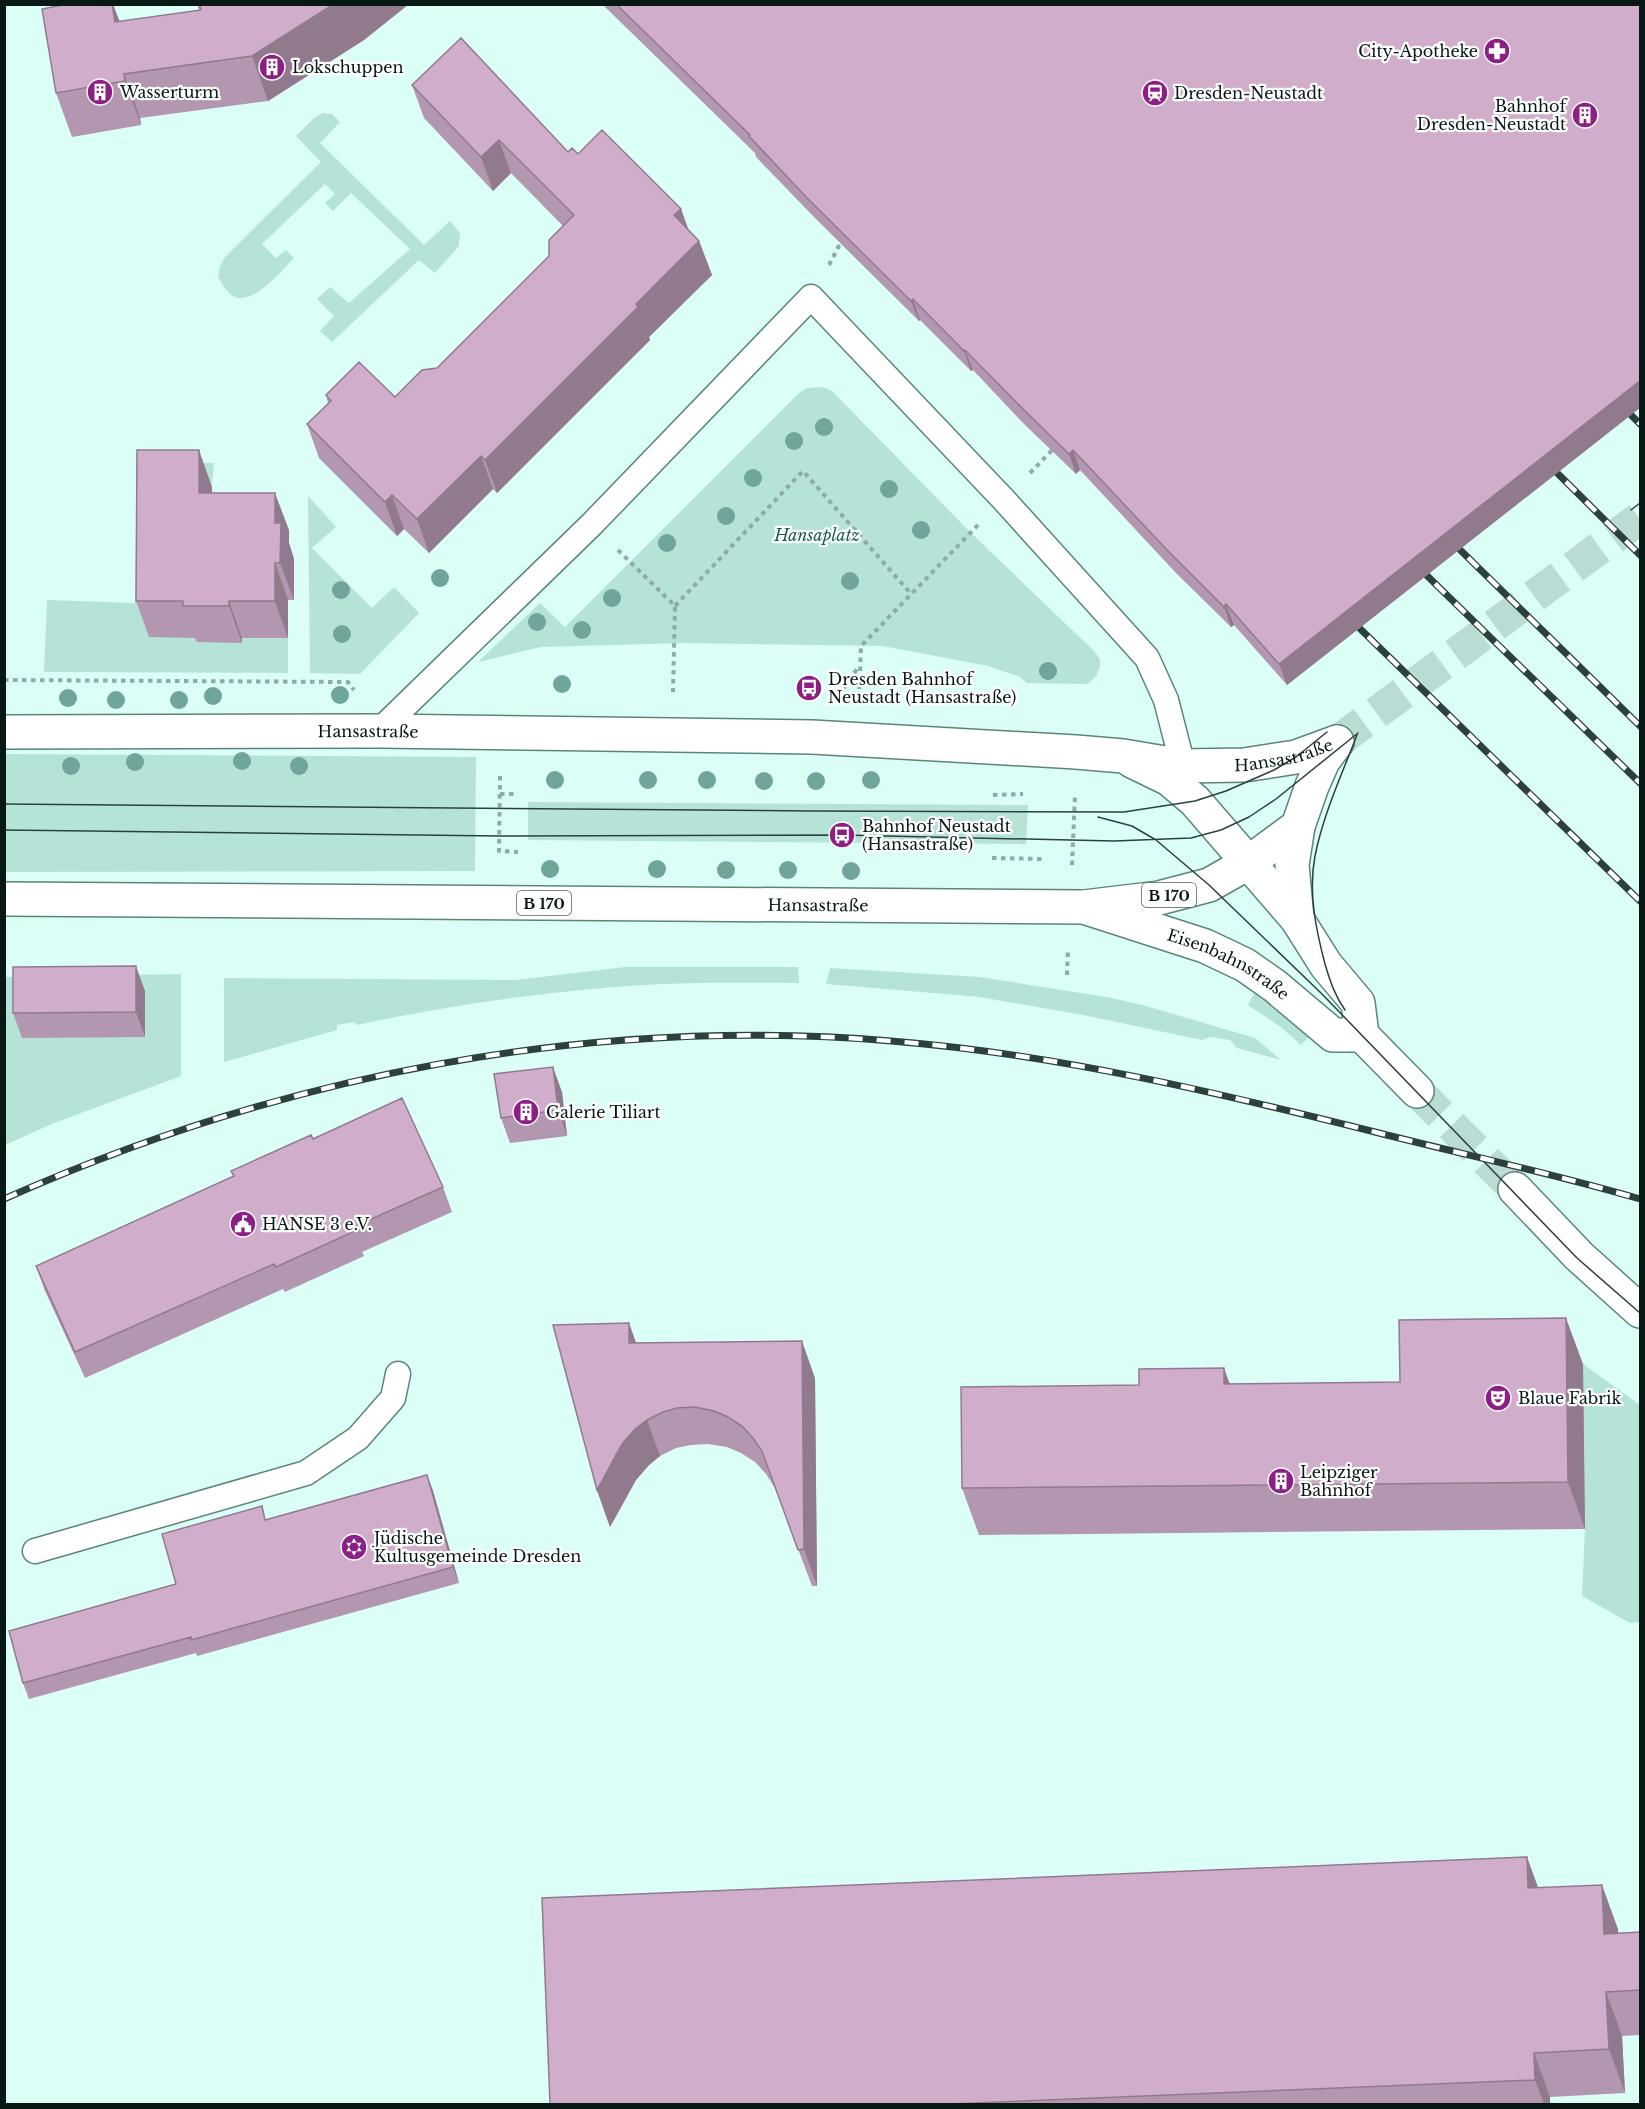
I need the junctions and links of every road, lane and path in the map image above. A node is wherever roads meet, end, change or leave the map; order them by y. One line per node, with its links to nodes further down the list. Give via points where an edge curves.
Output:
1 (1004, 500): 2 (lane, via 811,297); 3 (path); 12 (lane, via 1147,658 1166,700)
2 (592, 524): 4 (path); 7 (lane)
3 (912, 595): 4 (path, via 803,471); 6 (path, via 861,646 860,665)
4 (675, 606): 10 (path)
5 (4, 680): 7 (path, via 348,682)
6 (844, 688)
7 (379, 731): 8 (main road, Hansastraße); 9 (main road, Hansastraße)
8 (4, 732)
9 (500, 733): 10 (main road, Hansastraße); 13 (path)
10 (673, 735): 11 (main road, Hansastraße, via 812,737)
11 (1123, 756): 12 (main road, Hansastraße); 22 (main road, via 1169,779 1195,801)
12 (1183, 766): 18 (main road, Hansastraße, via 1244,765 1296,757 1337,742 1323,761)
13 (500, 794): 14 (path); 19 (path, via 499,851)
14 (517, 794)
15 (1024, 794): 16 (path)
16 (993, 795)
17 (1074, 813): 23 (path)
18 (1298, 826): 22 (main road, Hansastraße / B 170); 26 (main road, via 1292,865)
19 (518, 852)
20 (992, 858): 21 (path)
21 (1043, 860)
22 (1248, 862): 25 (main road, Hansastraße / B 170, via 1209,885 1159,898); 26 (main road)
23 (1071, 872)
24 (4, 899): 25 (main road, Hansastraße / B 170)
25 (1084, 907): 27 (main road, Eisenbahnstraße, via 1205,946 1245,965 1333,1035)
26 (1297, 920): 27 (main road, via 1326,965 1358,1003)
27 (1362, 1035): 28 (main road)
28 (1417, 1091)
29 (1515, 1190): 30 (main road, via 1579,1256)
30 (1641, 1311)
31 (398, 1374): 32 (lane, via 393,1398 358,1438 306,1473)
32 (35, 1551)

